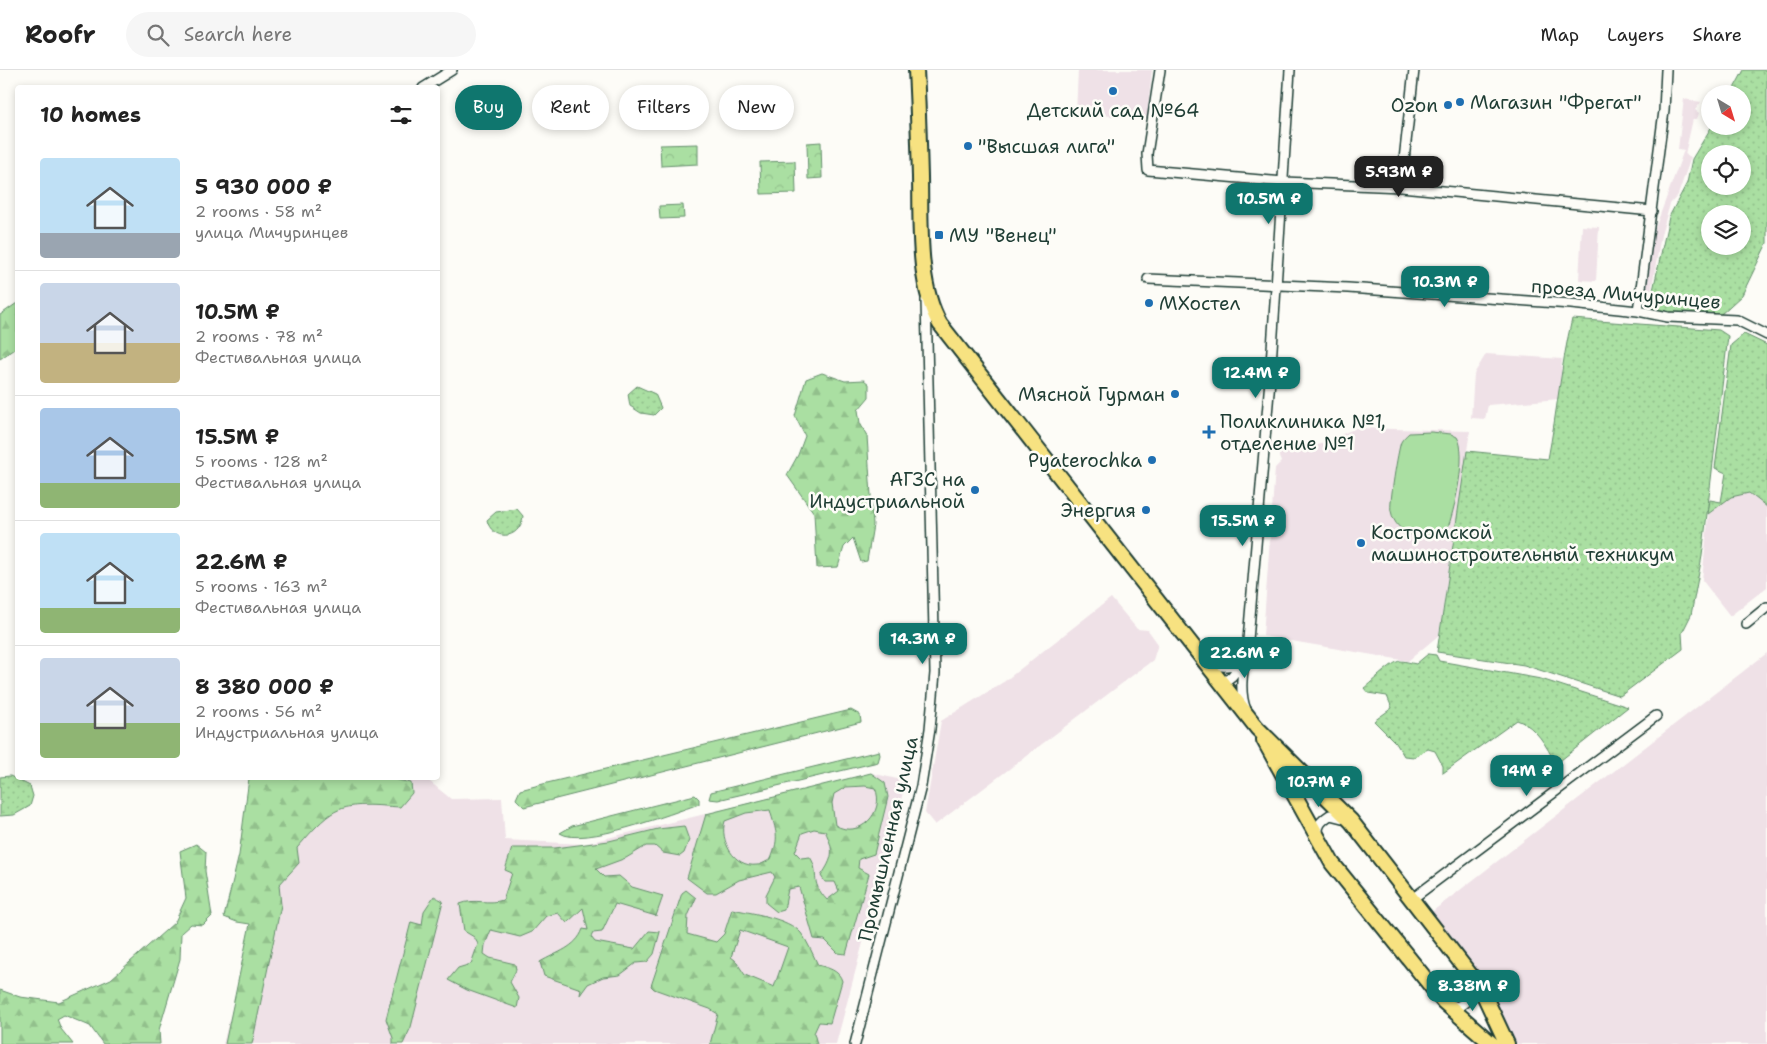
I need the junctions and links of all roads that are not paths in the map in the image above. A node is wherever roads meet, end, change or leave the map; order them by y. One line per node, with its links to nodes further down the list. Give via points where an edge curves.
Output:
1 (452, 70): 7 (street)
2 (916, 70): 12 (highway)
3 (1160, 70): 8 (street, via 1147,154 1148,170)
4 (1290, 70): 8 (street)
5 (1414, 70): 9 (street)
6 (1666, 70): 10 (street)
7 (428, 85)
8 (1284, 182): 9 (street); 13 (street)
9 (1401, 187): 10 (street)
10 (1652, 211): 14 (street)
11 (1148, 279): 13 (street, проезд Мичуринцев)
12 (926, 280): 18 (highway, via 933,312 947,333); 28 (street, Промышленная улица, via 935,673 930,729 921,786)
13 (1276, 286): 14 (street, проезд Мичуринцев, via 1348,288); 19 (street)
14 (1638, 311): 15 (street, проезд Мичуринцев, via 1668,318 1737,320)
15 (1767, 336)
16 (1767, 607): 17 (street)
17 (1746, 624)
18 (1202, 657): 19 (street, via 1222,667 1239,663); 20 (highway)
19 (1245, 657): 20 (street); 22 (street, via 1244,704)
20 (1223, 683): 22 (highway)
21 (1656, 716): 25 (street)
22 (1254, 723): 23 (highway); 24 (highway)
23 (1351, 821): 24 (street, via 1330,815 1317,828); 25 (highway)
24 (1319, 841): 27 (highway, via 1332,863)
25 (1412, 899): 26 (highway)
26 (1472, 977): 27 (street, via 1470,997 1465,1003 1457,1007); 30 (highway)
27 (1444, 1002): 29 (highway)
28 (855, 1044)
29 (1492, 1044)
30 (1507, 1044)

